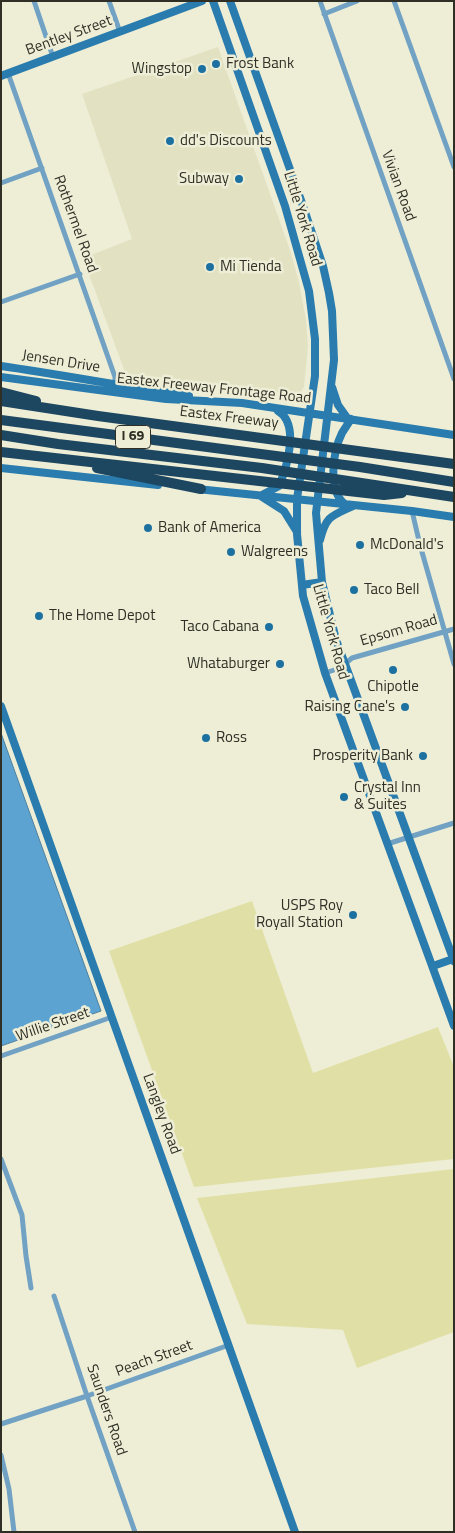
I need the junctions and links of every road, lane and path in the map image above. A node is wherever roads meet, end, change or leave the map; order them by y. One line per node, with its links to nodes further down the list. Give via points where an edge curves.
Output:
1 (34, 1): 11 (street)
2 (109, 1): 10 (street)
3 (202, 1): 10 (main road, Bentley Street)
4 (213, 1): 17 (main road, Little York Road)
5 (230, 1): 16 (main road, Little York Road)
6 (320, 1): 9 (street, Vivian Road)
7 (357, 1): 9 (street)
8 (394, 1): 13 (street)
9 (324, 14): 22 (street, Vivian Road)
10 (120, 32): 11 (main road, Bentley Street)
11 (53, 56): 12 (main road, Bentley Street)
12 (5, 74): 14 (street, Rothermel Road)
13 (454, 167)
14 (42, 168): 15 (street); 18 (street, Rothermel Road)
15 (1, 183)
16 (302, 203): 17 (main road); 23 (main road, Little York Road, via 323,266 332,311 334,360)
17 (285, 206): 29 (main road, Little York Road, via 304,269 312,313 316,361)
18 (80, 274): 19 (street); 24 (street, Rothermel Road)
19 (1, 302)
20 (1, 366): 24 (main road, Jensen Drive)
21 (1, 377): 27 (main road, Eastex Freeway Frontage Road, via 166,399)
22 (454, 380)
23 (331, 384): 31 (main road, Little York Road); 32 (main road, via 338,405)
24 (115, 385): 27 (main road, Jensen Drive)
25 (1, 392): 30 (highway)
26 (1, 401): 30 (highway, Eastex Freeway / I 69)
27 (235, 403): 28 (main road, Eastex Freeway Frontage Road)
28 (275, 409): 29 (main road, Eastex Freeway Frontage Road); 43 (main road, via 284,414 290,429 286,465 279,486)
29 (309, 414): 31 (main road, Eastex Freeway Frontage Road); 45 (main road, Little York Road)
30 (98, 416): 38 (highway, Eastex Freeway / I 69)
31 (327, 416): 32 (main road, Eastex Freeway Frontage Road); 46 (main road, Little York Road)
32 (350, 419): 35 (main road, Eastex Freeway Frontage Road); 47 (main road, via 339,441 334,469 336,494)
33 (1, 420): 40 (highway, I 69)
34 (1, 434): 41 (highway, I 69, via 262,468)
35 (454, 435)
36 (1, 446): 42 (highway)
37 (1, 452): 41 (highway, via 260,481)
38 (454, 464)
39 (1, 468): 42 (main road)
40 (454, 482)
41 (356, 487): 44 (highway, I 69)
42 (201, 489): 43 (main road)
43 (260, 496): 45 (main road); 51 (main road, via 284,512)
44 (454, 497)
45 (297, 499): 46 (main road); 51 (main road, Little York Road)
46 (318, 502): 47 (main road); 52 (main road, Little York Road)
47 (345, 504): 48 (main road)
48 (354, 505): 49 (main road); 52 (main road, via 324,525)
49 (412, 511): 50 (main road); 56 (street)
50 (454, 517)
51 (297, 534): 54 (main road, Little York Road)
52 (319, 547): 53 (main road, Little York Road)
53 (322, 582): 54 (main road); 57 (main road, Little York Road)
54 (302, 586): 59 (main road, Little York Road)
55 (454, 629): 56 (street, Epsom Road)
56 (445, 631): 57 (street, Epsom Road, via 352,658); 58 (street)
57 (345, 664): 59 (street, Epsom Road); 62 (main road, Little York Road)
58 (454, 664)
59 (325, 673): 63 (main road, Little York Road)
60 (1, 706): 66 (main road, Langley Road)
61 (454, 823): 62 (street)
62 (408, 838): 63 (street); 64 (main road, Little York Road)
63 (387, 844): 65 (main road, Little York Road)
64 (453, 960): 65 (main road)
65 (432, 966): 67 (main road, Little York Road)
66 (112, 1017): 68 (street, Willie Street); 72 (main road, Langley Road)
67 (454, 1026)
68 (1, 1056)
69 (1, 1159): 70 (street, via 22,1215)
70 (31, 1288)
71 (54, 1296): 73 (street, Saunders Road)
72 (229, 1345): 73 (street, Peach Street); 78 (main road, Langley Road)
73 (87, 1396): 74 (street, Peach Street); 77 (street, Saunders Road)
74 (1, 1424)
75 (1, 1455): 76 (street)
76 (14, 1532)
77 (135, 1532)
78 (295, 1532)

